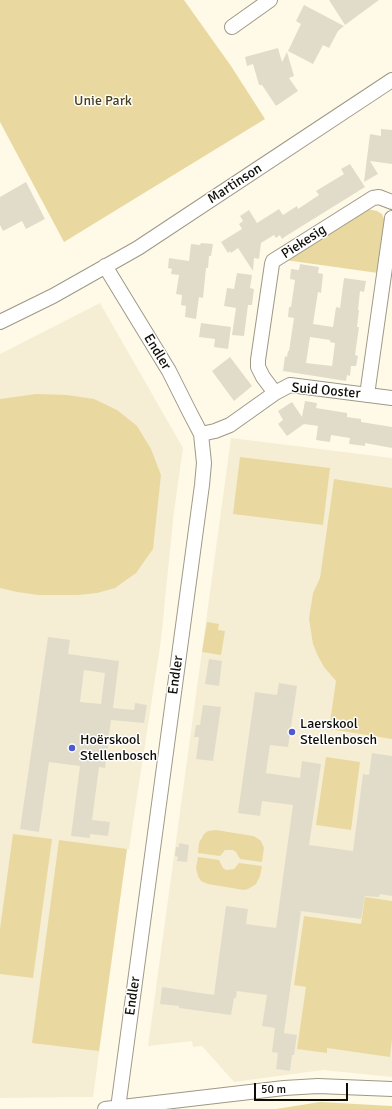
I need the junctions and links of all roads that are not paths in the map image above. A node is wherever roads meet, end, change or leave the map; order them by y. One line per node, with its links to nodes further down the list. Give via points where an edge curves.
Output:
1 (270, 0): 2 (street)
2 (232, 27)
3 (392, 80): 6 (street, Martinson, via 138,248)
4 (392, 202): 8 (street, Piekesig, via 379,197 373,198 273,261 258,367)
5 (392, 218): 9 (street)
6 (105, 266): 7 (street, Martinson); 11 (street, Endler, via 169,371)
7 (0, 322)
8 (275, 393): 9 (street, Suid Ooster, via 290,385); 11 (street, Suid Ooster, via 230,425)
9 (367, 395): 10 (street, Suid Ooster)
10 (392, 398)
11 (201, 434): 13 (street, Endler, via 204,463 202,486)
12 (392, 1089): 13 (street, via 318,1086 284,1088)
13 (112, 1108)

